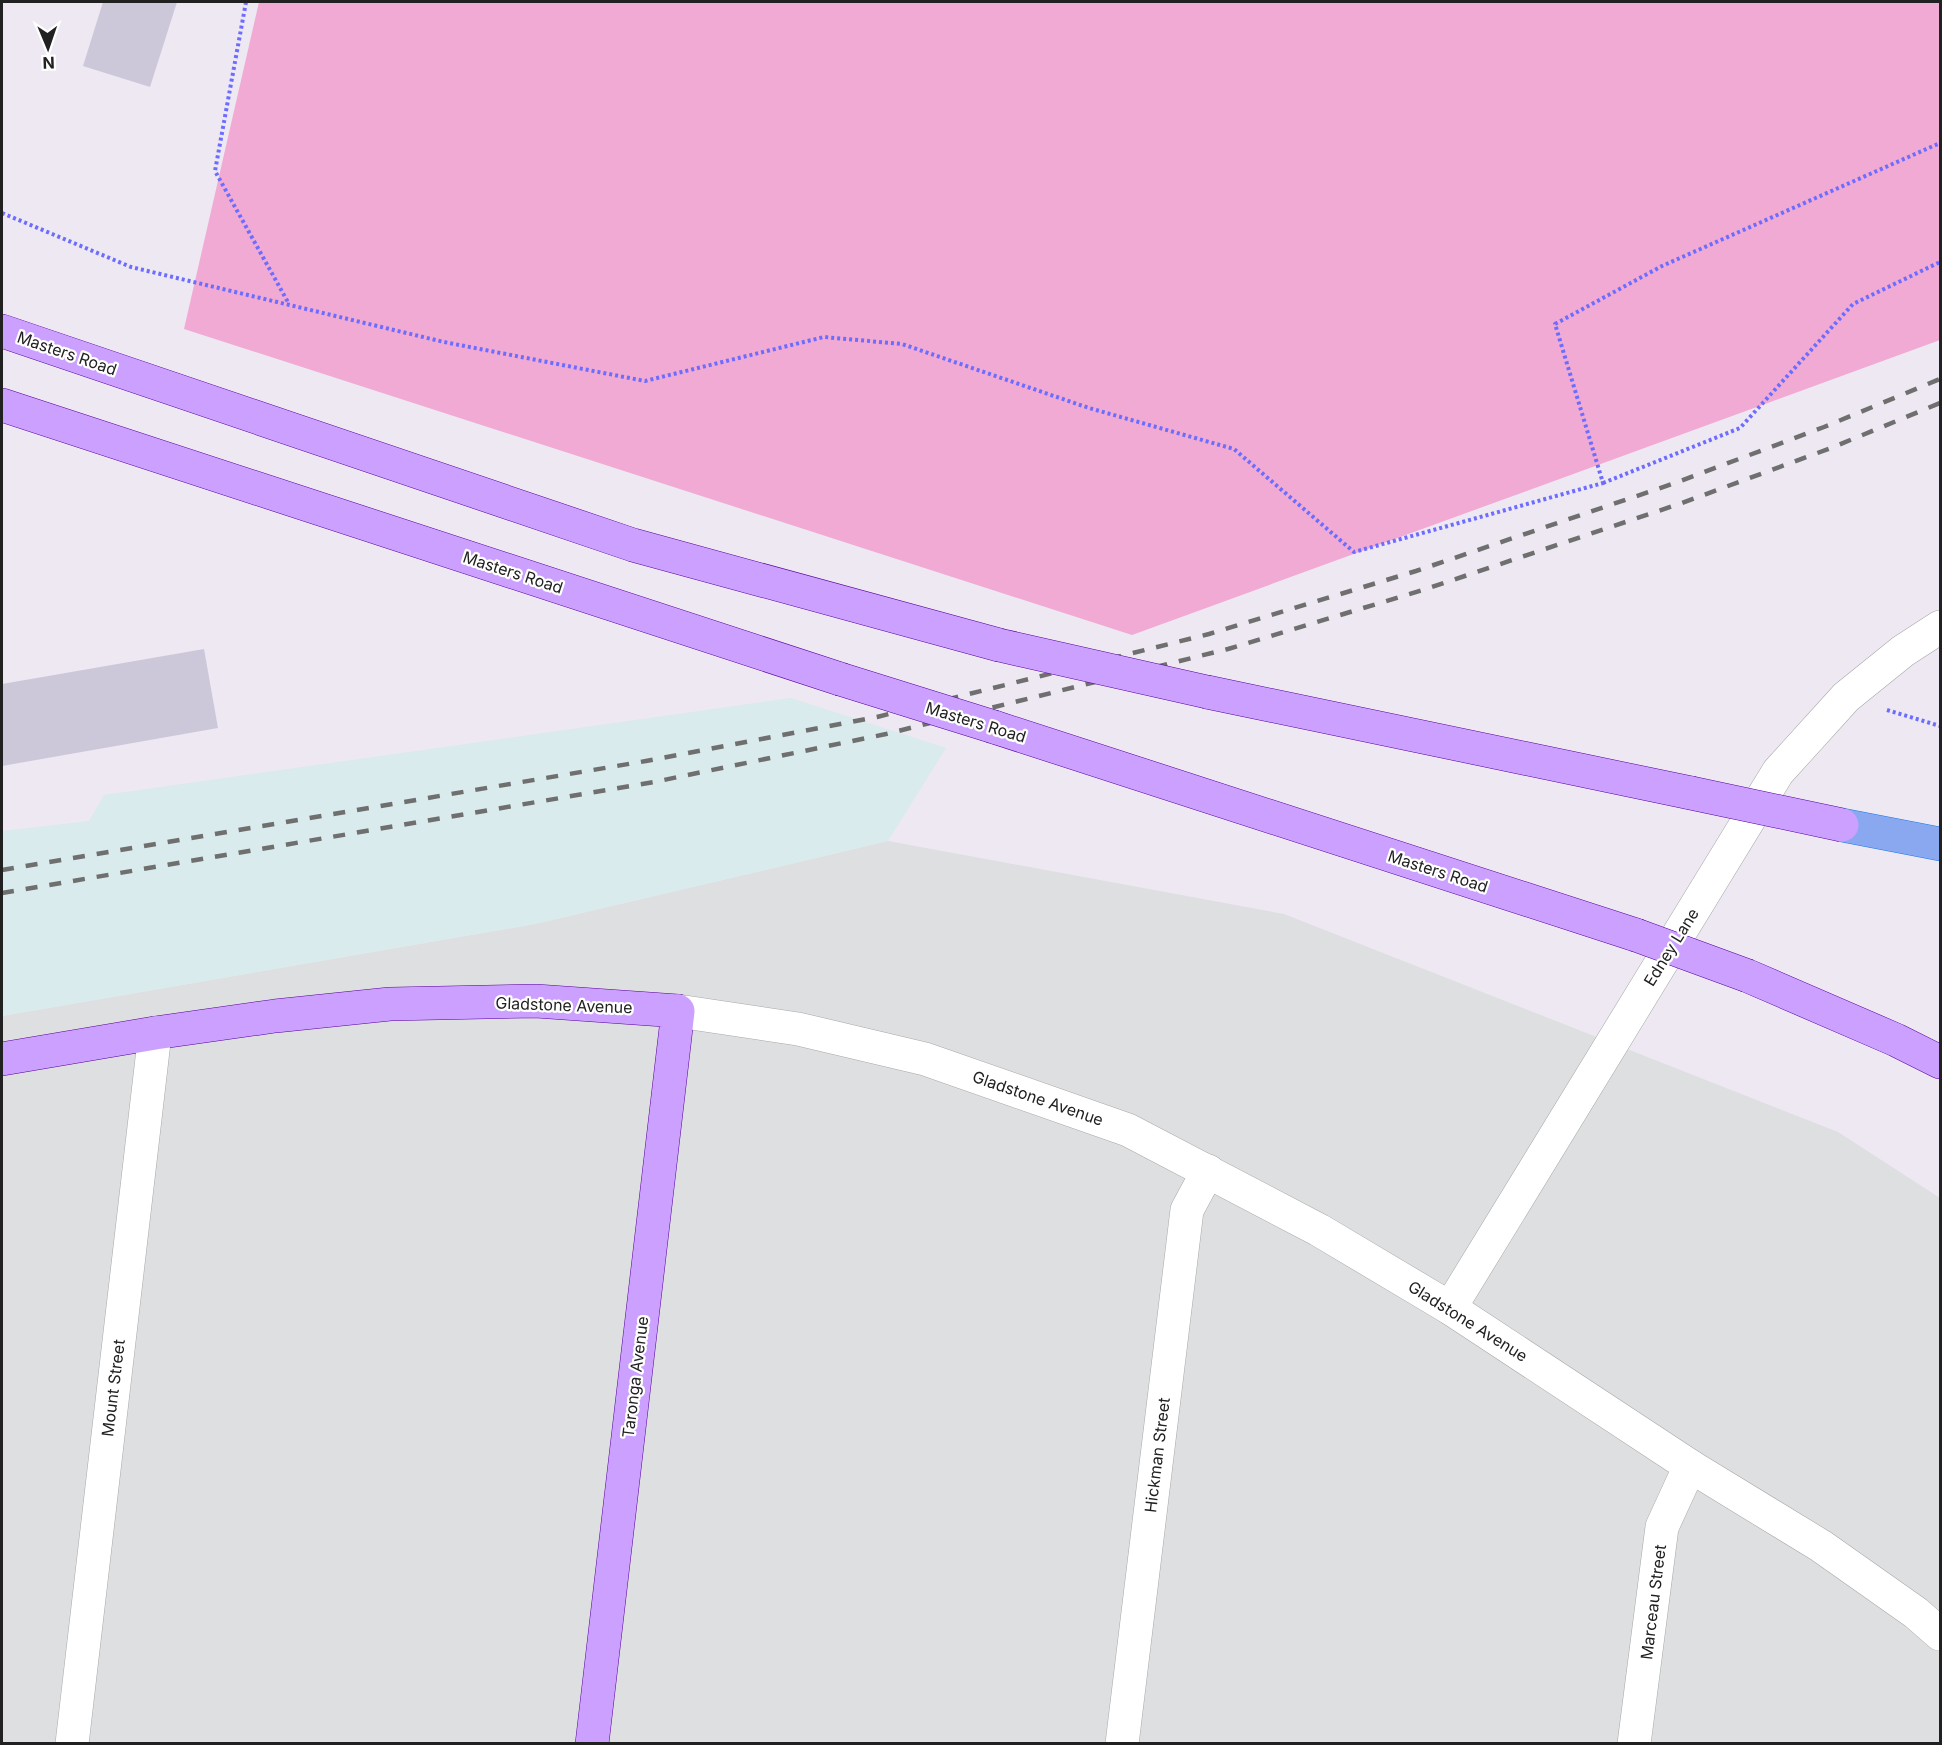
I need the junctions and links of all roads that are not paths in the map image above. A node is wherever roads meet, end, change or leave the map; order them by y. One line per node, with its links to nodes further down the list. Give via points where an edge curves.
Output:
1 (2, 331): 4 (main road, Masters Road, bridge, via 633,545 999,645)
2 (2, 405): 10 (main road, Masters Road, bridge, via 1636,935 1748,976)
3 (1941, 627): 12 (street, Edney Lane, via 1846,697 1778,772)
4 (1842, 825): 5 (highway); 6 (main road, Masters Road)
5 (1941, 844)
6 (1941, 852)
7 (678, 1011): 8 (main road, Gladstone Avenue, via 536,1001 390,1004); 11 (street, Gladstone Avenue, via 798,1029 925,1059 1128,1130); 16 (main road, Taronga Avenue)
8 (155, 1033): 9 (main road, Gladstone Avenue); 15 (street, Mount Street)
9 (2, 1059)
10 (1941, 1062)
11 (1208, 1171): 12 (street, Gladstone Avenue, via 1319,1230); 17 (street, Hickman Street, via 1187,1210)
12 (1450, 1308): 13 (street, Gladstone Avenue)
13 (1690, 1466): 14 (street, Gladstone Avenue, via 1821,1546); 18 (street, Marceau Street, via 1662,1527)
14 (1941, 1634)
15 (72, 1743)
16 (592, 1743)
17 (1122, 1743)
18 (1634, 1743)

